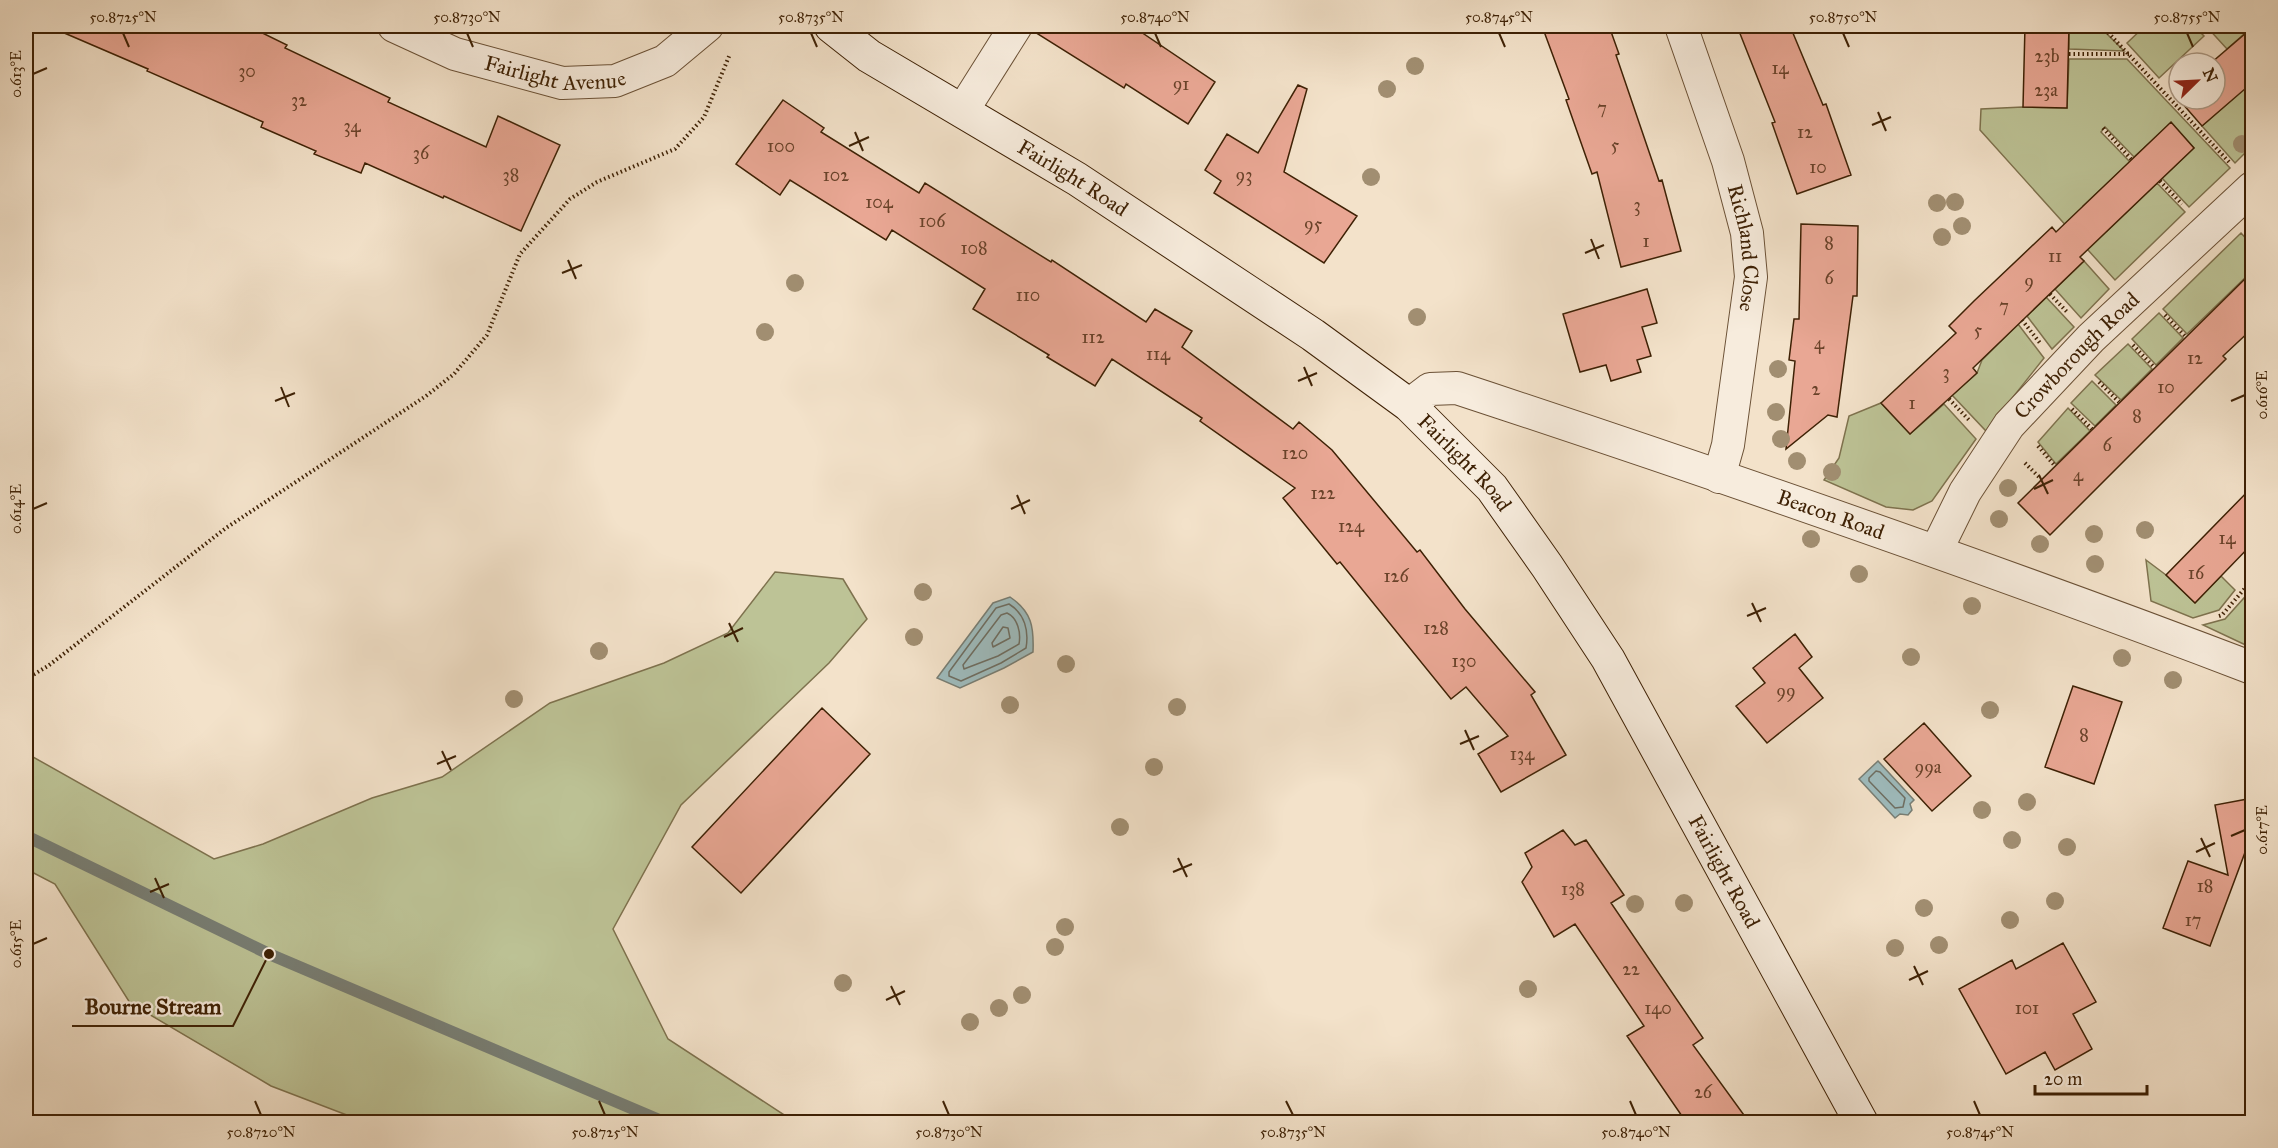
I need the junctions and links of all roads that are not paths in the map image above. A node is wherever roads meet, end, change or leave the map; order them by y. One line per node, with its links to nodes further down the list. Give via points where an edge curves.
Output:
1 (394, 26): 2 (street, Fairlight Avenue, via 455,54 562,83 615,81 665,61)
2 (707, 26)
3 (831, 26): 6 (street, Fairlight Road, via 869,56)
4 (1016, 26): 6 (street)
5 (1681, 26): 9 (street, Richland Close, via 1728,161 1747,233 1751,277 1728,445)
6 (963, 110): 8 (street, Fairlight Road, via 1077,179 1313,335)
7 (2245, 180): 10 (street, Crowborough Road, via 2009,425 1965,492)
8 (1409, 405): 9 (street, Beacon Road, via 1430,389 1457,388); 12 (street, Fairlight Road, via 1492,488 1608,659)
9 (1719, 477): 10 (street, Beacon Road)
10 (1936, 551): 11 (street, Beacon Road)
11 (2253, 668)
12 (1841, 1087): 13 (street); 14 (street, Fairlight Road)
13 (1851, 1122)
14 (1861, 1122)

